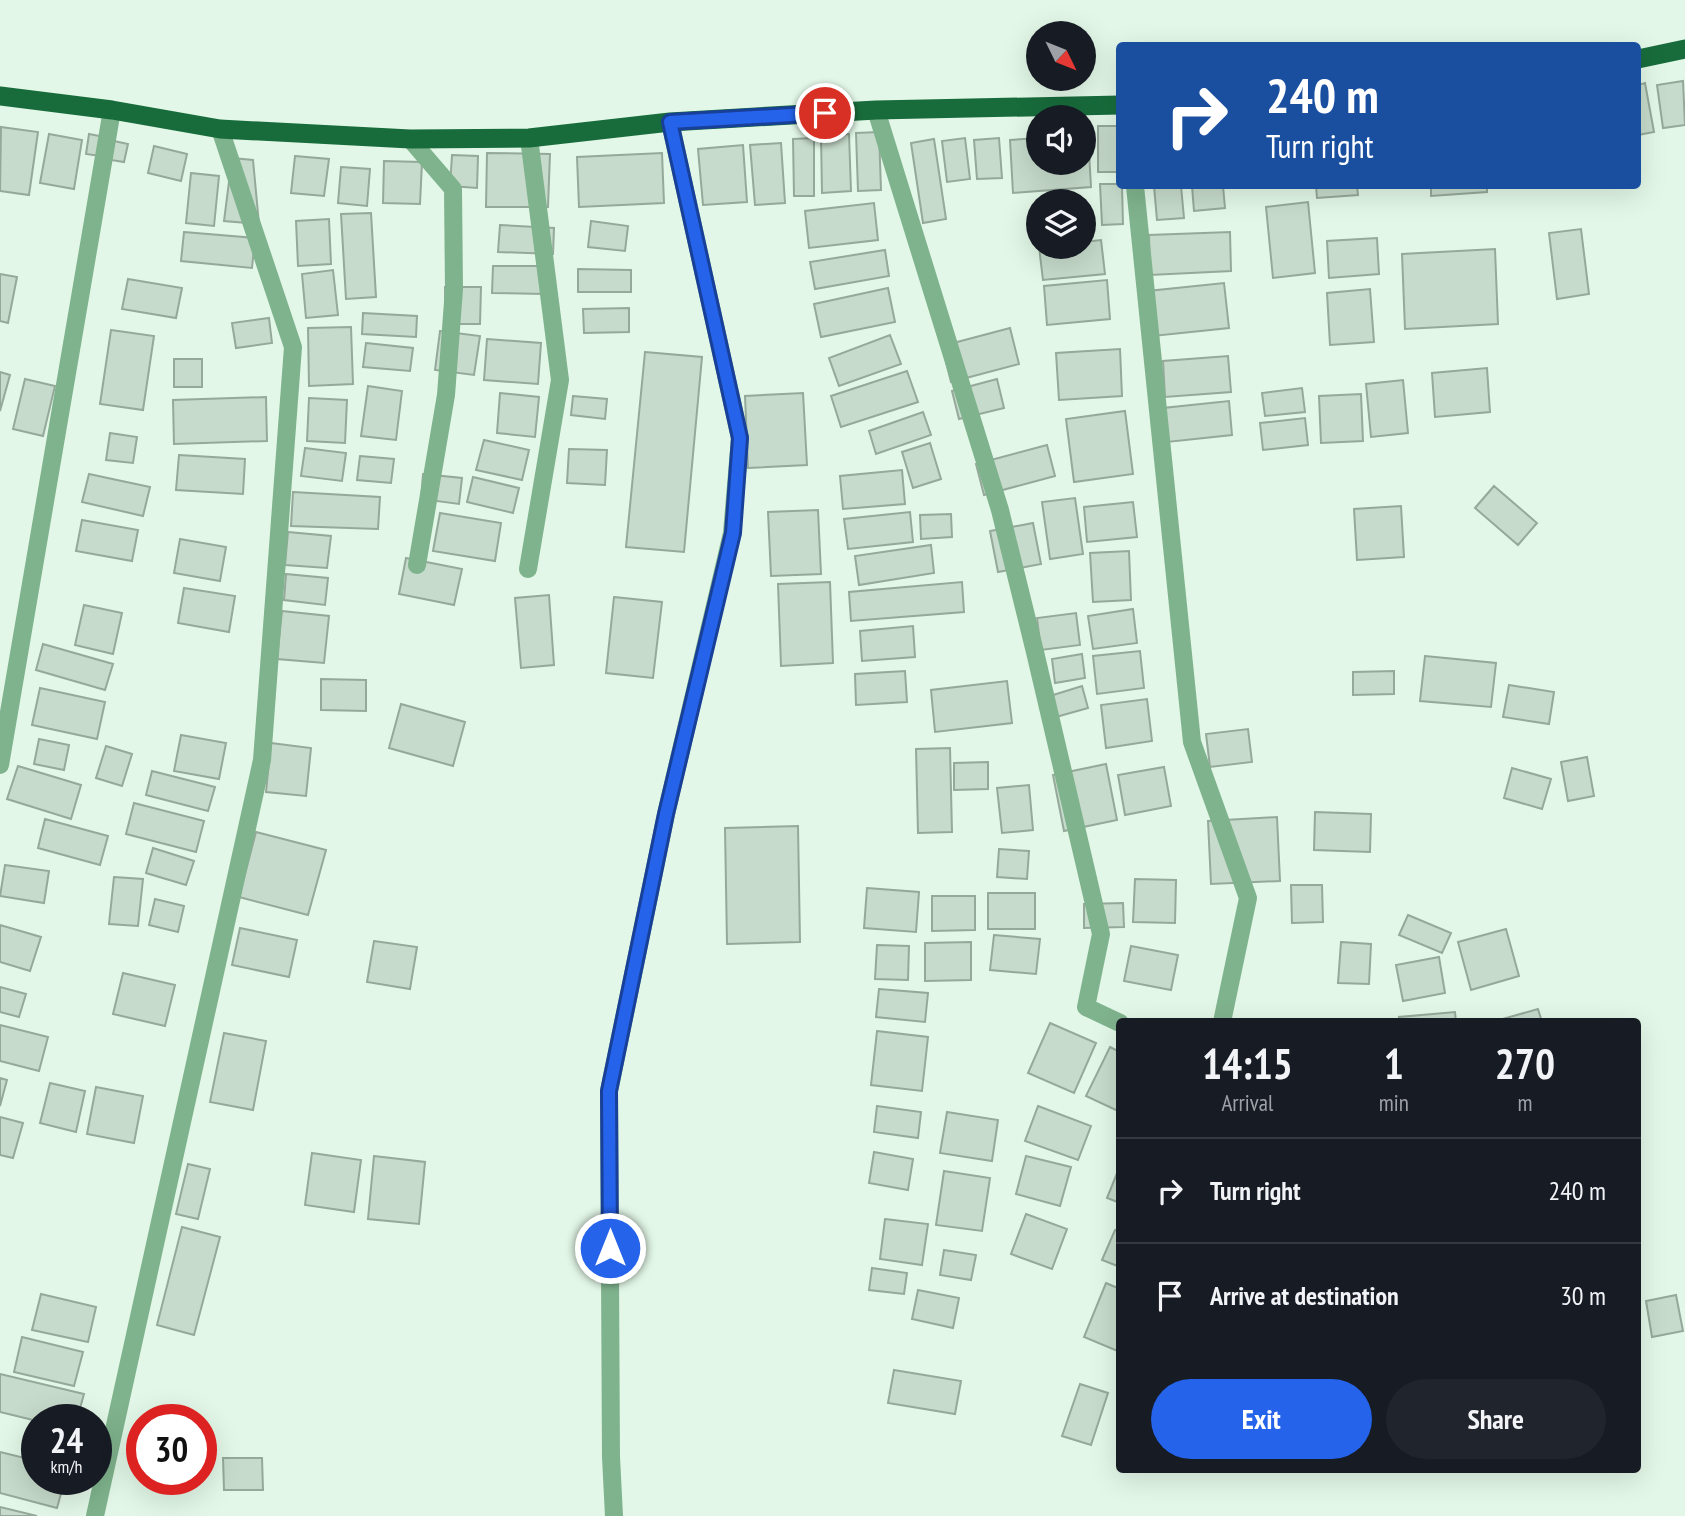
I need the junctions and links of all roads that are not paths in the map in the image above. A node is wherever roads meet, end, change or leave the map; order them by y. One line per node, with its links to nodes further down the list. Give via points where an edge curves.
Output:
1 (1685, 49): 2 (highway)
2 (1641, 58)
3 (0, 96): 5 (highway)
4 (1116, 105): 6 (highway)
5 (112, 110): 8 (highway); 14 (street)
6 (876, 110): 7 (highway); 16 (street, via 1000,510 1045,692 1101,934 1086,1007)
7 (670, 122): 9 (highway); 18 (street, via 740,438 733,533 666,814 609,1091)
8 (220, 129): 10 (highway); 17 (street, via 293,347 262,760)
9 (529, 138): 10 (highway); 13 (street, via 560,380)
10 (410, 139): 12 (street, via 453,189 454,289 446,395)
11 (1136, 189): 15 (street, via 1192,742 1248,898)
12 (417, 565)
13 (528, 569)
14 (0, 765)
15 (1223, 1018)
16 (1116, 1021)
17 (95, 1516)
18 (614, 1516)

